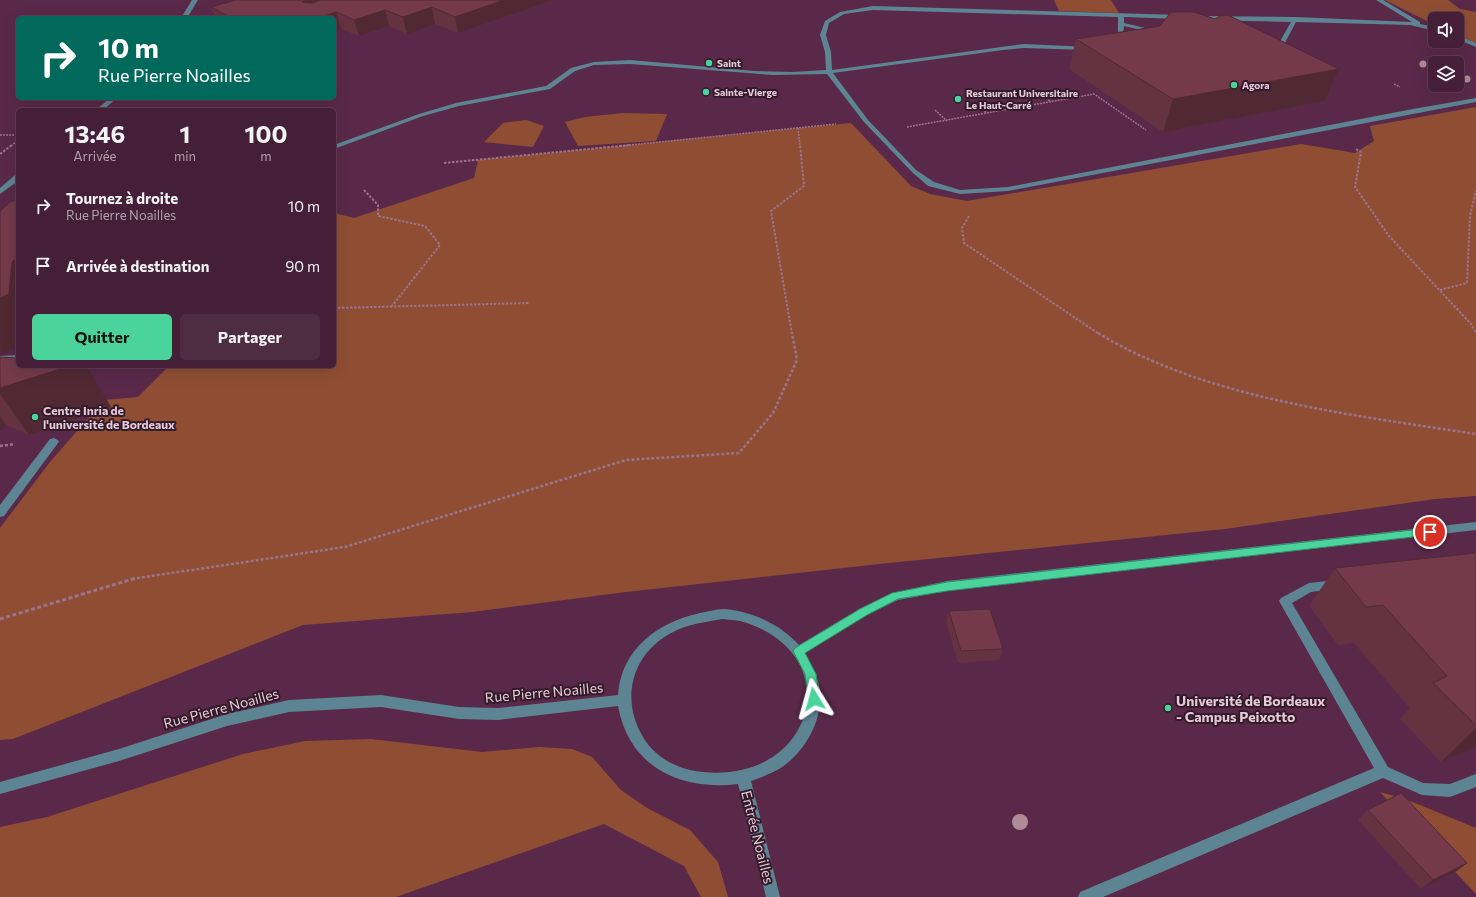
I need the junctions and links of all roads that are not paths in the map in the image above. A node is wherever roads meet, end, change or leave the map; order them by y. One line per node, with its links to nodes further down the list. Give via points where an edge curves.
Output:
1 (195, 0): 3 (street)
2 (1379, 0): 9 (street)
3 (185, 16)
4 (1121, 16): 5 (street); 8 (street); 17 (street, via 873,8 854,10 832,18 824,28)
5 (1176, 17): 6 (street); 7 (street)
6 (1295, 19): 9 (street, via 1410,23); 16 (street)
7 (1183, 21)
8 (1121, 24): 11 (street); 13 (street, via 1122,35 1119,41)
9 (1425, 27): 10 (street)
10 (1428, 28)
11 (1158, 32)
12 (1464, 40): 14 (street)
13 (1107, 45)
14 (1476, 45)
15 (1095, 47): 17 (street, via 1024,46)
16 (1272, 62)
17 (829, 72): 19 (street, via 866,121 914,171 931,184 960,192 1008,189); 21 (street, via 777,72 638,62 608,62 581,66 566,73 548,88 458,104)
18 (112, 100): 20 (street)
19 (1476, 100)
20 (102, 108)
21 (336, 145)
22 (16, 179): 23 (street)
23 (0, 192)
24 (16, 358): 25 (street)
25 (0, 360)
26 (54, 441): 27 (street)
27 (0, 513)
28 (1476, 526): 30 (street, via 910,593 896,596 863,612)
29 (1347, 584): 32 (street, via 1309,588 1285,601)
30 (799, 651): 31 (street, via 778,632 752,619 722,614 693,619 666,630 644,648 629,672); 33 (street, via 810,674 814,699 808,725 794,748 771,766)
31 (624, 700): 33 (street, via 628,724 641,746 661,764 685,776 714,781); 35 (street, Rue Pierre Noailles, via 498,714 460,712 381,701 289,706 227,720 119,755)
32 (1383, 771): 34 (street, via 1422,789 1450,791); 37 (street)
33 (743, 778): 36 (street, Entrée Noailles)
34 (1476, 780)
35 (0, 788)
36 (773, 897)
37 (1085, 897)

